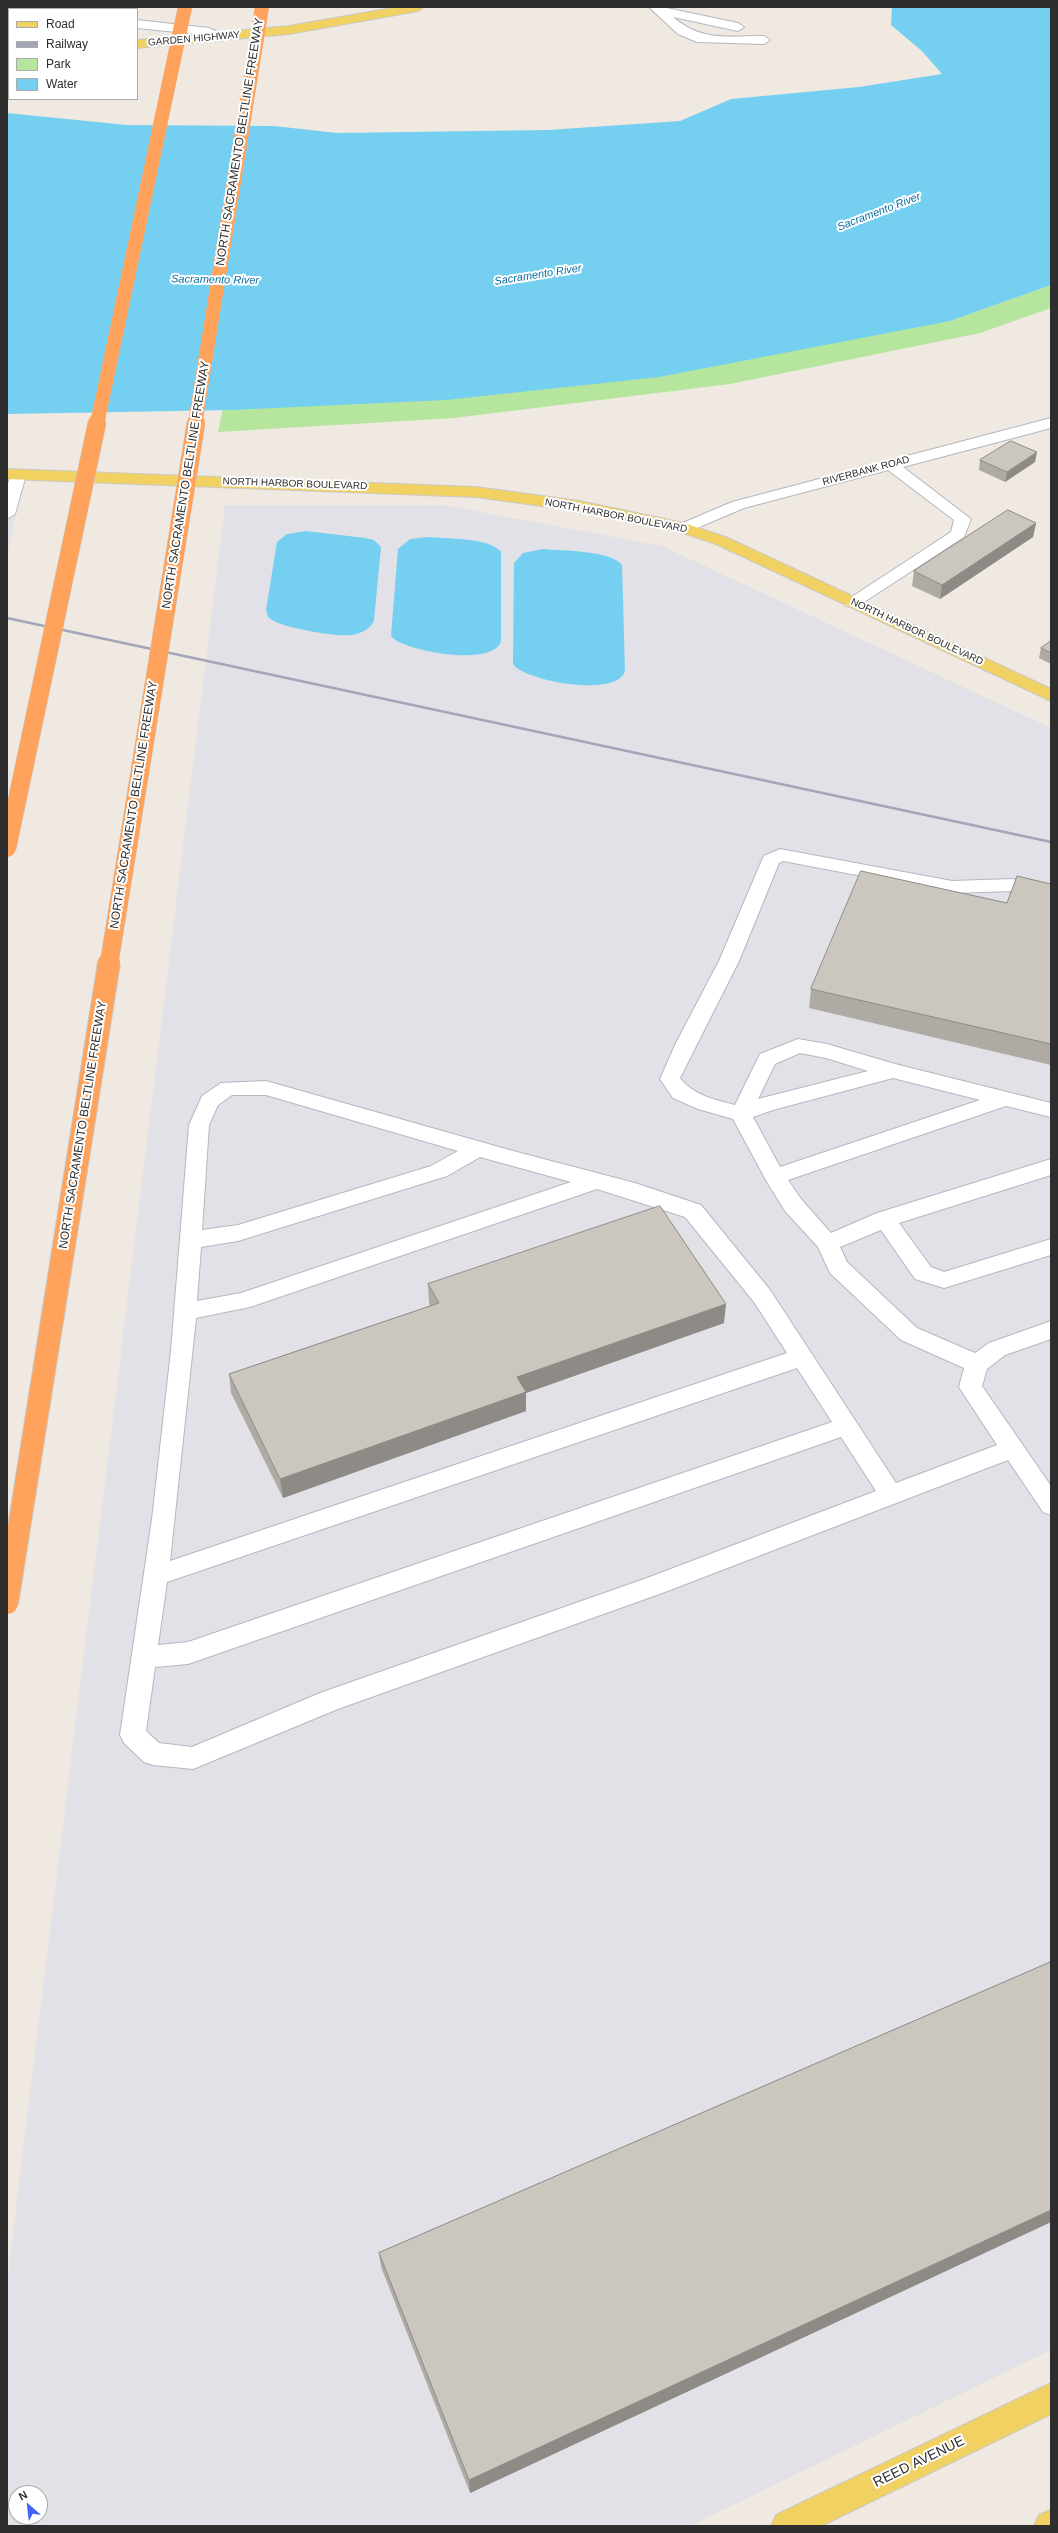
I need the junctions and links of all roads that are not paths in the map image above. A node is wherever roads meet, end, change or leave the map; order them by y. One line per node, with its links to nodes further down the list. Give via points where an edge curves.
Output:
1 (185, 7): 17 (highway, bridge)
2 (262, 7): 40 (highway, NORTH SACRAMENTO BELTLINE FREEWAY, bridge)
3 (418, 7): 7 (main road, GARDEN HIGHWAY, via 332,24)
4 (656, 8): 6 (street); 8 (street, via 682,31 701,39)
5 (138, 24): 7 (street, via 209,32)
6 (738, 27)
7 (222, 37): 9 (main road, GARDEN HIGHWAY)
8 (764, 40)
9 (138, 44)
10 (1051, 423): 11 (street, RIVERBANK ROAD)
11 (891, 465): 14 (street, RIVERBANK ROAD, via 738,505); 15 (street, via 962,519 962,523 958,534)
12 (13, 475): 13 (street); 14 (main road, NORTH HARBOR BOULEVARD, via 476,492 579,506)
13 (7, 514)
14 (684, 528): 15 (main road, NORTH HARBOR BOULEVARD, via 722,540)
15 (852, 602): 16 (main road, NORTH HARBOR BOULEVARD)
16 (1051, 696)
17 (7, 848)
18 (1051, 894): 22 (street, via 1013,886 952,887 780,855 771,860 729,961 670,1079 680,1093 705,1104)
19 (893, 1071): 20 (street); 22 (street, via 767,1104); 22 (street, via 827,1051 798,1046 767,1059)
20 (1007, 1098): 21 (street); 25 (street)
21 (1051, 1110)
22 (741, 1114): 25 (street)
23 (477, 1149): 26 (street); 28 (street, via 439,1172 238,1232); 28 (street, via 266,1088 228,1088 209,1101 199,1124)
24 (1051, 1167): 27 (street)
25 (775, 1177): 29 (street, via 793,1205)
26 (597, 1181): 31 (street, via 242,1301); 33 (street, via 693,1211 762,1296)
27 (885, 1219): 29 (street); 30 (street, via 923,1274 944,1280)
28 (192, 1240): 31 (street)
29 (827, 1243): 34 (street, via 838,1267 909,1334)
30 (1051, 1247)
31 (186, 1311): 39 (street)
32 (1051, 1330): 34 (street, via 997,1349)
33 (802, 1357): 35 (street); 39 (street)
34 (977, 1364): 36 (street, via 970,1387)
35 (847, 1426): 37 (street); 41 (street, via 188,1653)
36 (1012, 1449): 37 (street); 38 (street)
37 (892, 1496): 41 (street, via 649,1588 329,1702 193,1758 153,1754 133,1735)
38 (1051, 1505)
39 (156, 1576): 41 (street)
40 (7, 1603)
41 (144, 1657)
42 (1051, 2398): 43 (main road, REED AVENUE)
43 (787, 2526)

